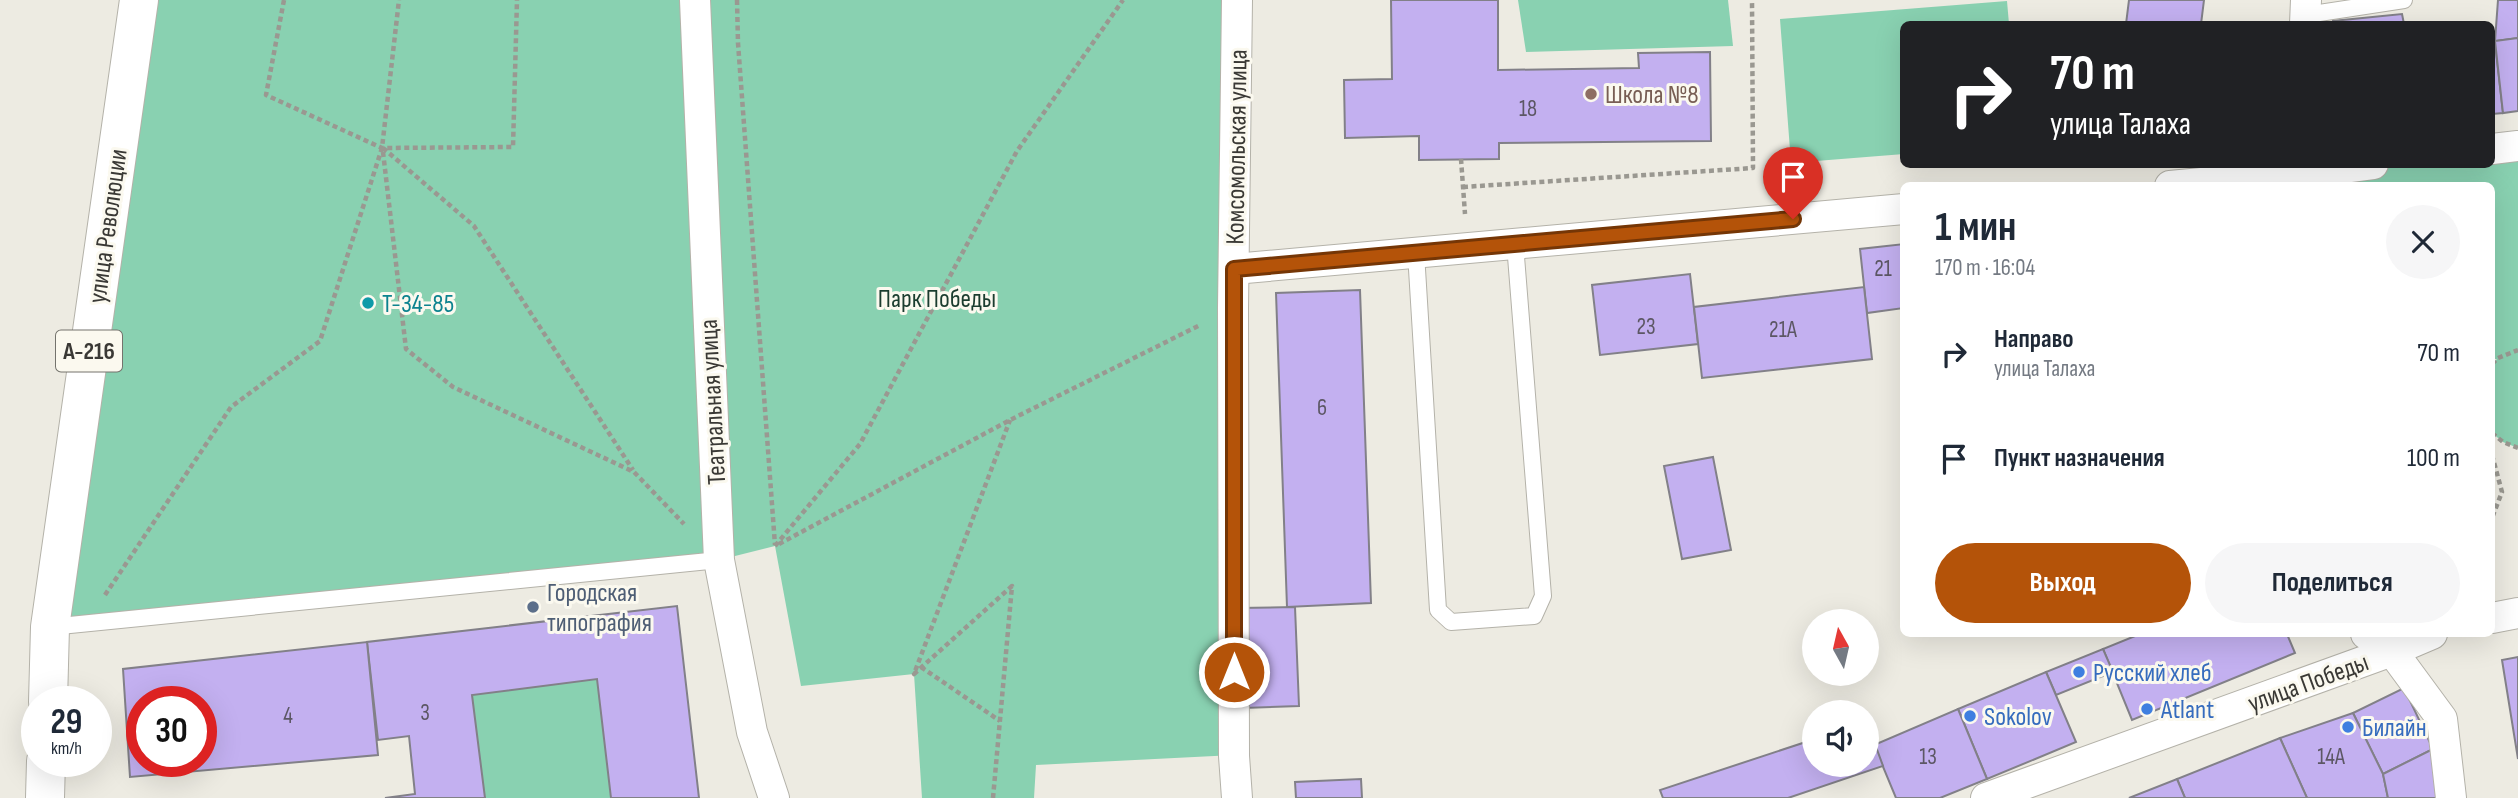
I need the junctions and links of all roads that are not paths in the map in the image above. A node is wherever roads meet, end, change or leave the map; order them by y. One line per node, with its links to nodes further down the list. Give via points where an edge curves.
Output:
1 (139, 0): 18 (main road, улица Революции / А-216)
2 (695, 0): 15 (street, Театральная улица)
3 (1237, 0): 14 (street, Комсомольская улица)
4 (2404, 0): 5 (lane)
5 (2306, 13)
6 (2518, 146): 7 (street)
7 (2495, 149)
8 (2345, 168): 9 (street)
9 (2297, 175): 10 (street)
10 (2216, 182)
11 (1900, 209): 12 (street)
12 (1515, 244): 13 (street); 13 (lane, via 1544,596 1534,615 1451,622 1438,610)
13 (1416, 253): 14 (street)
14 (1234, 269): 26 (street, Комсомольская улица)
15 (719, 560): 18 (lane); 25 (street, Театральная улица, via 752,732)
16 (2518, 613): 17 (street)
17 (2495, 617)
18 (68, 625): 22 (main road, улица Революции / А-216)
19 (2370, 637): 21 (street)
20 (2425, 637): 21 (street, улица Победы)
21 (2392, 651): 27 (street, улица Победы); 28 (street, via 2442,719)
22 (52, 686)
23 (46, 777): 24 (main road)
24 (45, 798)
25 (774, 798)
26 (1237, 798)
27 (1986, 798)
28 (2451, 798)

